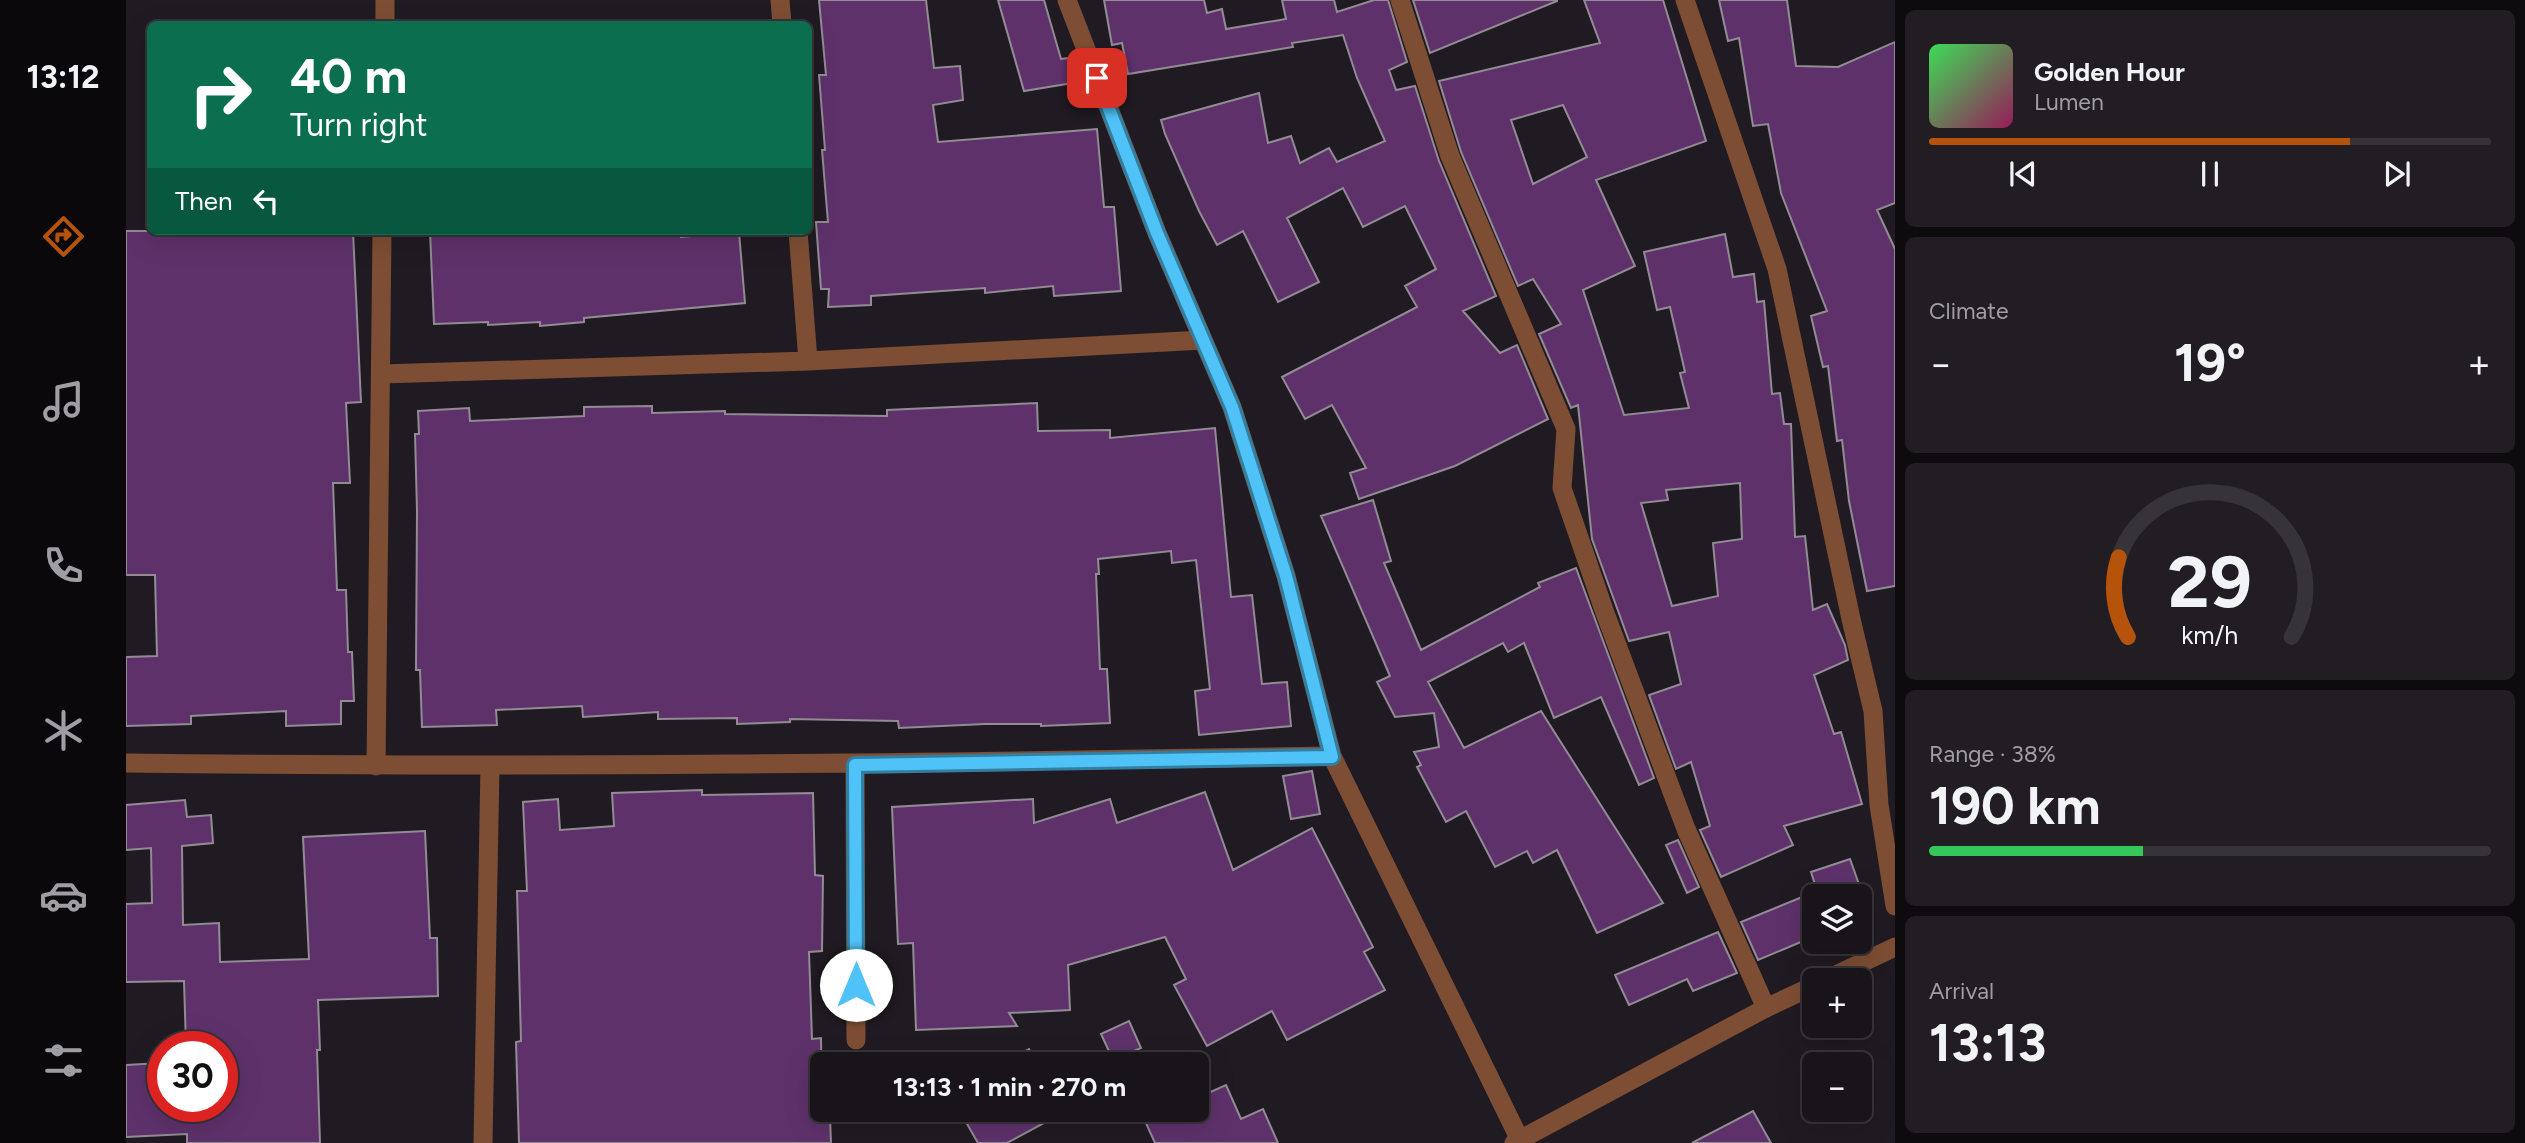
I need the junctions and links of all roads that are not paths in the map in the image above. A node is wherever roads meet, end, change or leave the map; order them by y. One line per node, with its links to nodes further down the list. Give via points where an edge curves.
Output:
1 (385, 0): 6 (street)
2 (780, 0): 7 (street)
3 (1067, 0): 10 (street)
4 (1400, 0): 22 (street, via 1451,156 1566,429 1562,488 1605,613 1686,829)
5 (1685, 0): 18 (street, via 1777,269 1872,711 1879,805)
6 (385, 21)
7 (782, 21)
8 (382, 235): 12 (street)
9 (798, 235): 11 (street)
10 (1203, 340): 11 (street); 13 (street, via 1232,407 1286,576)
11 (808, 360): 12 (street)
12 (380, 374): 16 (street)
13 (1332, 757): 15 (street); 24 (street)
14 (126, 763): 16 (street)
15 (855, 765): 17 (street); 23 (street)
16 (376, 766): 17 (street)
17 (490, 766): 25 (street)
18 (1895, 906)
19 (1895, 947): 20 (street)
20 (1850, 968)
21 (1802, 991): 22 (street)
22 (1766, 1008): 24 (street)
23 (856, 1040)
24 (1517, 1141)
25 (483, 1143)

